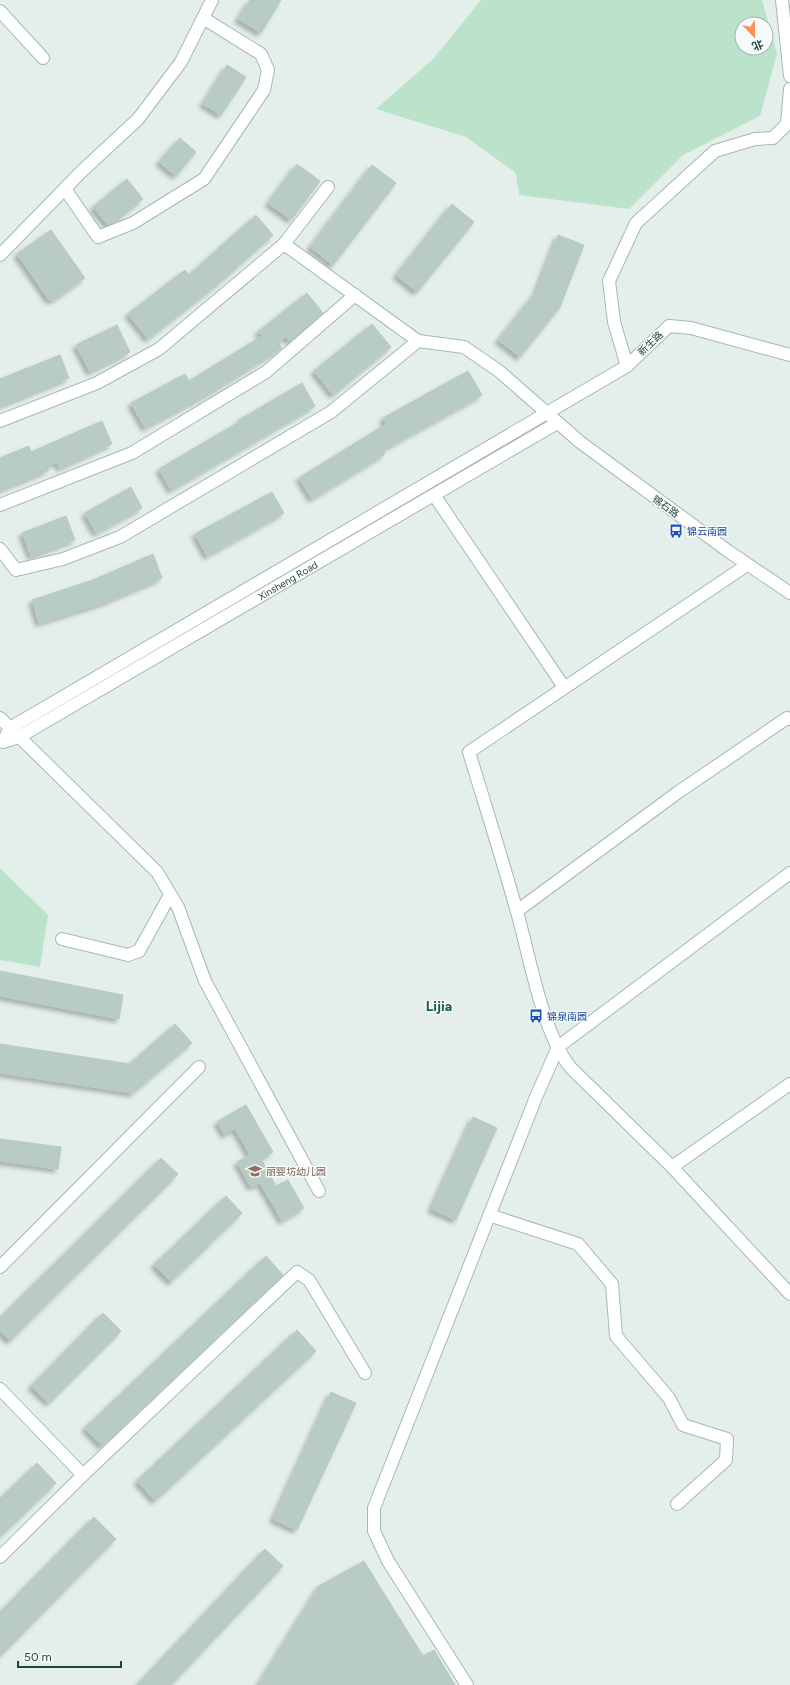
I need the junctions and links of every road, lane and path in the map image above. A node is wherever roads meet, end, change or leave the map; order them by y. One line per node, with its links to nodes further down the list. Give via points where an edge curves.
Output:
1 (212, 0): 4 (street)
2 (782, 0): 6 (street)
3 (0, 11): 5 (street)
4 (203, 18): 10 (street, via 181,62 138,119); 10 (street, via 261,54 268,70 264,90 204,179 134,223 98,237)
5 (43, 58)
6 (790, 76)
7 (790, 89): 8 (street)
8 (788, 125): 16 (street, via 773,138 755,139 715,151 636,223 609,281 614,322)
9 (328, 187): 11 (street)
10 (65, 189): 12 (street)
11 (284, 244): 13 (street); 18 (street, via 159,349 97,383)
12 (0, 255)
13 (354, 295): 14 (street); 21 (street, via 266,372 132,453)
14 (418, 341): 17 (street, 锦石路, via 464,347 499,371); 22 (street, via 331,412 120,537 64,559 16,570)
15 (790, 355): 16 (street, 新生路, via 691,328 668,326)
16 (627, 366): 17 (street, 新生路)
17 (546, 414): 19 (street, 锦石路); 28 (street, Xinsheng Road)
18 (0, 421)
19 (557, 423): 20 (street, Xinsheng Road); 23 (street, 锦石路)
20 (434, 495): 25 (street); 29 (street, Xinsheng Road)
21 (0, 505)
22 (0, 549)
23 (747, 564): 24 (street, 锦石路); 25 (street)
24 (790, 593)
25 (564, 687): 33 (street, via 469,752)
26 (0, 718): 28 (street)
27 (790, 719): 33 (street, via 787,718 677,793)
28 (10, 728): 29 (street); 30 (street, Xinsheng Road)
29 (19, 738): 30 (street, Xinsheng Road); 32 (street, via 157,872)
30 (1, 740)
31 (790, 873): 35 (street)
32 (170, 895): 34 (street, via 139,951 128,955); 39 (street, via 178,907 205,981)
33 (517, 911): 35 (street, via 544,1011)
34 (62, 939)
35 (558, 1047): 38 (street, via 571,1068); 40 (street)
36 (199, 1067): 41 (street)
37 (790, 1084): 38 (street)
38 (672, 1167): 42 (street)
39 (319, 1191)
40 (489, 1215): 46 (street, via 578,1244 612,1284 616,1336 668,1398 683,1425 727,1439 726,1460); 48 (street, via 374,1508 374,1531 388,1561)
41 (0, 1267)
42 (790, 1294)
43 (365, 1372): 45 (street, via 310,1280 297,1272)
44 (0, 1390): 45 (street)
45 (83, 1475): 47 (street)
46 (677, 1504)
47 (0, 1557)
48 (467, 1685)

